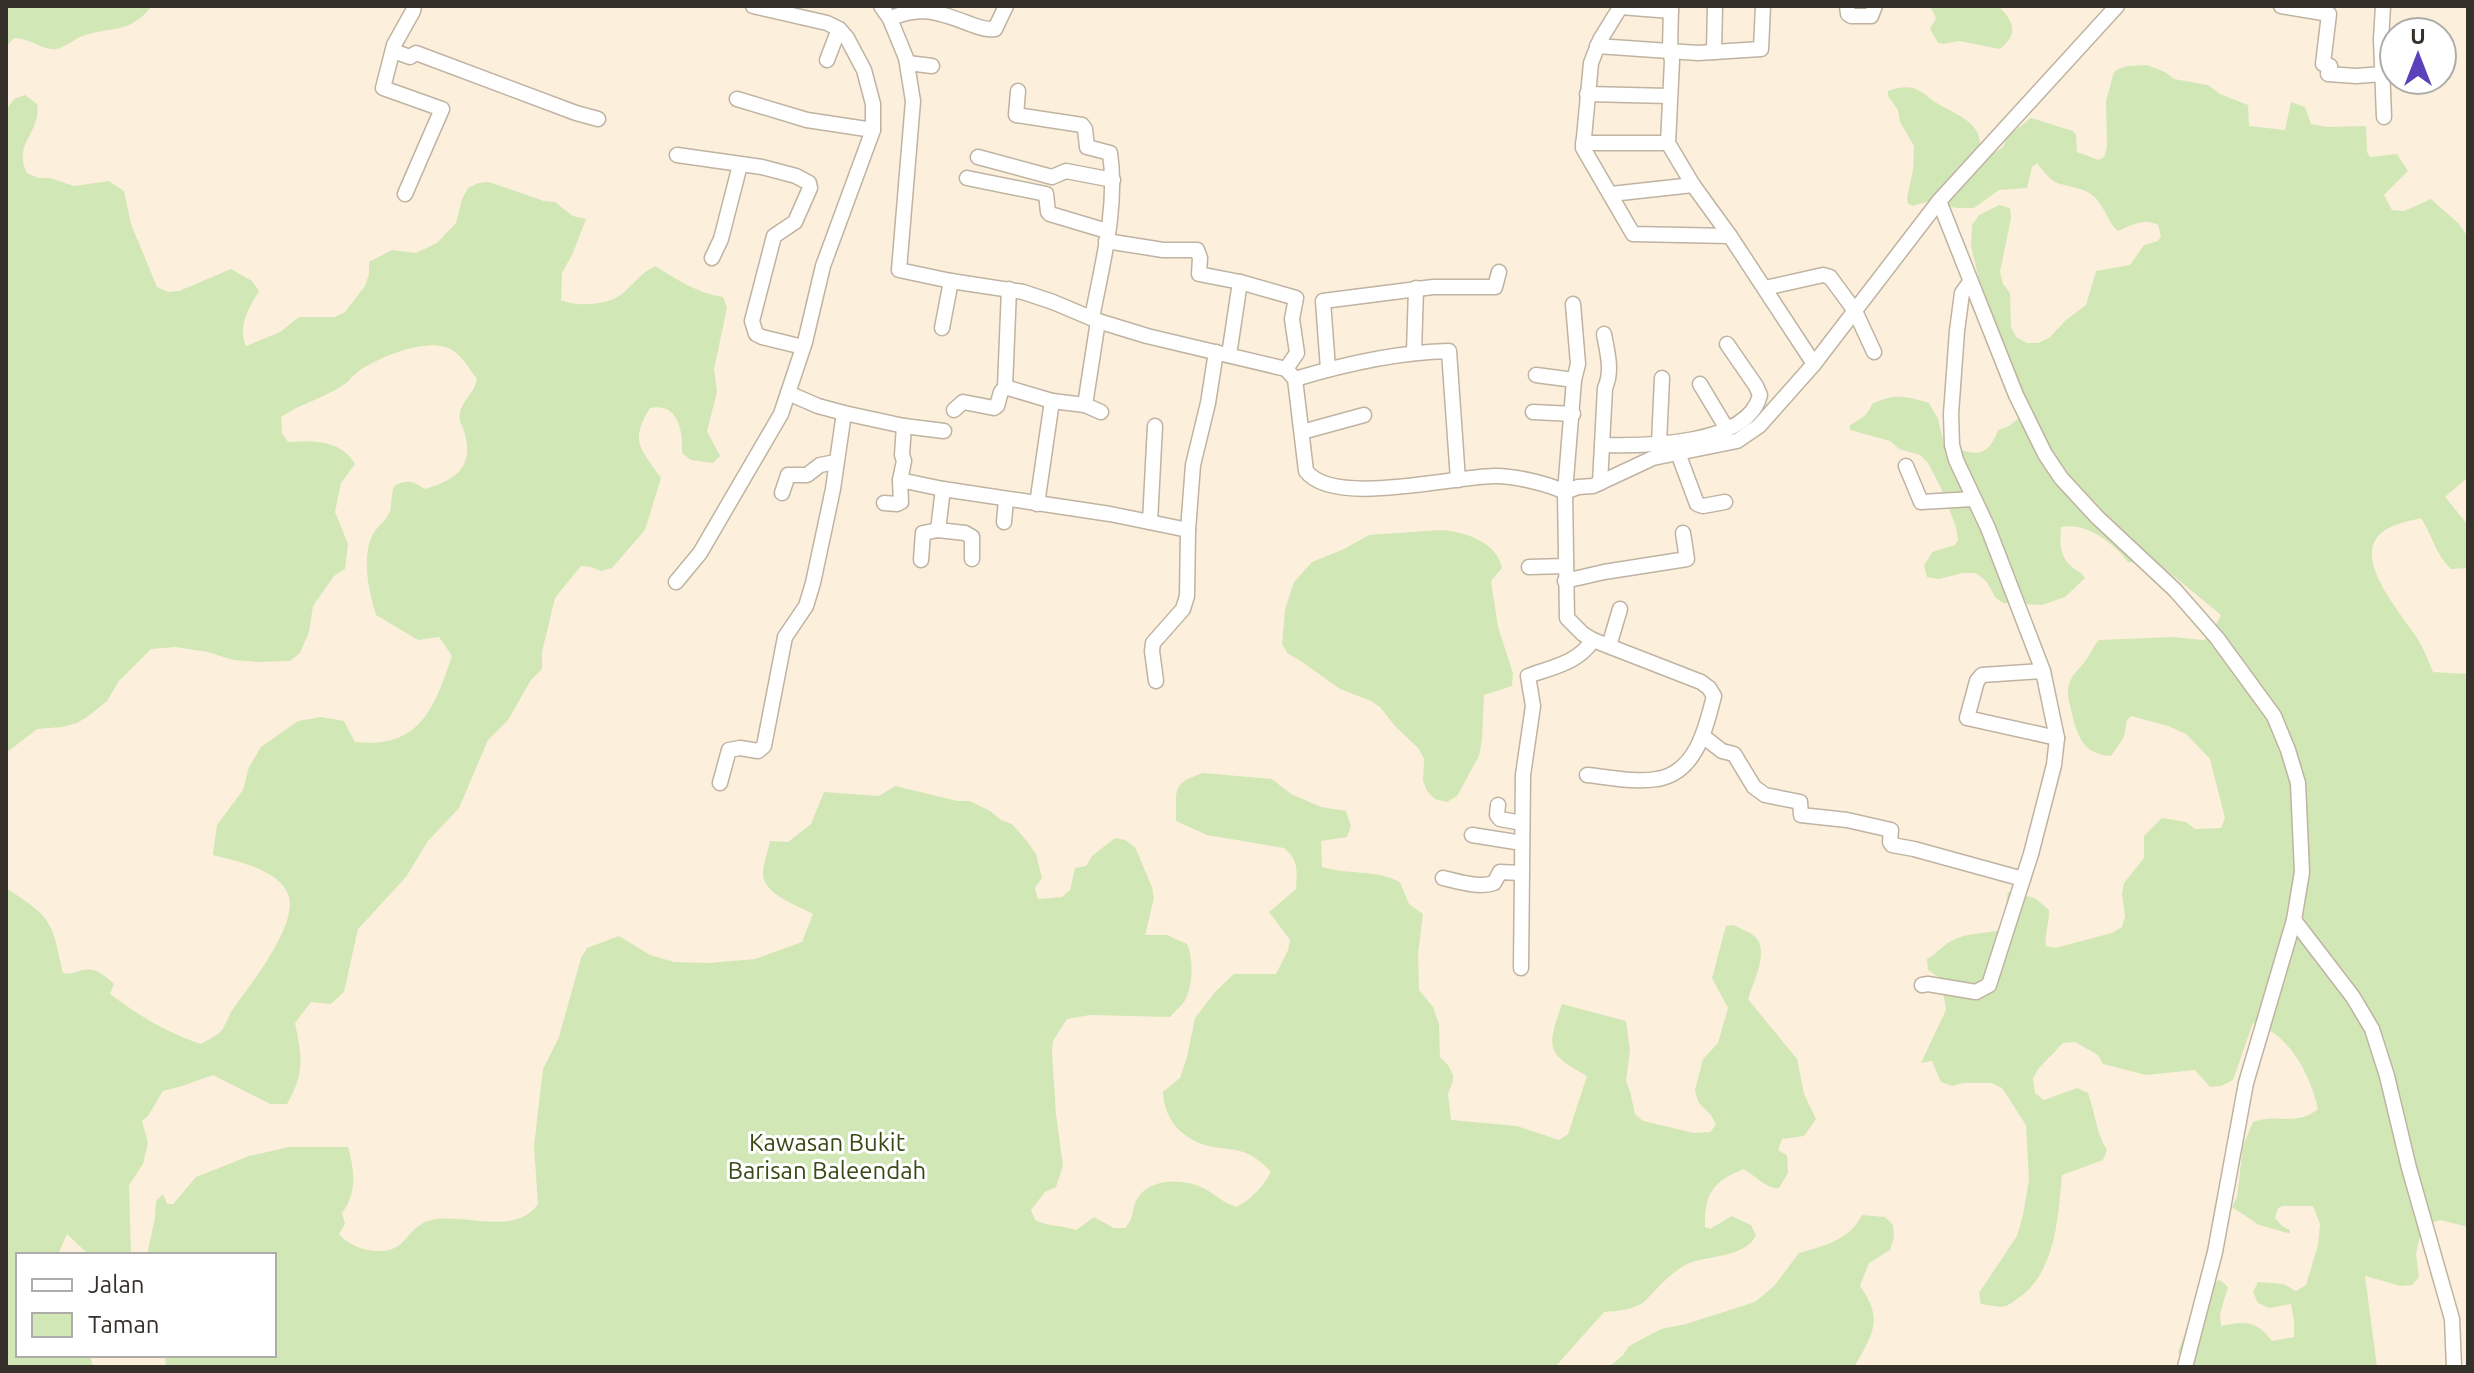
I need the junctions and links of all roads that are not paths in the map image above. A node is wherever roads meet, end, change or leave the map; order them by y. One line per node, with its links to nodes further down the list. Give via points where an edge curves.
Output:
1 (414, 6): 16 (street)
2 (753, 6): 14 (street)
3 (881, 6): 13 (street)
4 (1006, 6): 13 (street, via 995,29 926,11)
5 (1715, 6): 18 (street)
6 (1763, 6): 18 (street, via 1761,49)
7 (1847, 6): 8 (street, via 1851,16 1871,16)
8 (1875, 6)
9 (2117, 6): 41 (street)
10 (2281, 6): 22 (street, via 2329,14 2323,64 2330,66 2328,74)
11 (1621, 7): 12 (street); 15 (street)
12 (1671, 8): 17 (street)
13 (890, 19): 20 (street)
14 (839, 29): 19 (street); 30 (street, via 864,70)
15 (1597, 46): 17 (street); 24 (street)
16 (393, 51): 29 (street, via 410,57 416,53); 39 (street, via 383,88 442,109)
17 (1670, 51): 18 (street); 25 (street)
18 (1714, 52)
19 (827, 60)
20 (908, 63): 21 (street); 46 (street, via 913,101 899,270)
21 (932, 66)
22 (2378, 74)
23 (1018, 91): 37 (street, via 1016,115 1083,126 1087,146 1110,153)
24 (1587, 94): 25 (street); 31 (street)
25 (1669, 96): 32 (street)
26 (2384, 96): 28 (street)
27 (737, 99): 30 (street, via 807,120)
28 (2384, 117)
29 (598, 119)
30 (873, 130): 60 (street, via 823,266)
31 (1583, 143): 32 (street); 40 (street)
32 (1668, 143): 38 (street)
33 (677, 155): 35 (street)
34 (978, 157): 37 (street, via 1052,177 1066,171)
35 (740, 165): 44 (street); 60 (street, via 786,173 810,184 800,215 774,236 752,321 756,334)
36 (967, 178): 42 (street, via 1046,194 1050,214)
37 (1113, 180): 42 (street)
38 (1693, 185): 40 (street); 43 (street)
39 (405, 194)
40 (1611, 194): 43 (street, via 1633,234)
41 (1939, 201): 48 (street); 55 (street)
42 (1107, 236): 47 (street, via 1163,250 1197,250 1199,274); 56 (street)
43 (1730, 236): 50 (street)
44 (712, 258)
45 (1499, 272): 49 (street, via 1495,287)
46 (951, 281): 51 (street); 57 (street)
47 (1240, 282): 52 (street); 62 (street)
48 (1970, 282): 97 (street, via 1960,306 1951,414 1952,445); 128 (street, via 2016,395 2061,478 2175,590 2274,716 2298,783 2302,872)
49 (1416, 288): 53 (street); 63 (street)
50 (1765, 288): 55 (street, via 1826,275); 64 (street)
51 (1009, 289): 56 (street); 71 (street)
52 (1296, 298): 53 (street); 66 (street, via 1292,319 1297,353)
53 (1323, 301): 65 (street)
54 (1573, 304): 69 (street, via 1578,364)
55 (1855, 311): 61 (street); 64 (street)
56 (1095, 320): 62 (street); 74 (street)
57 (942, 328)
58 (1604, 334): 87 (street, via 1609,357)
59 (1727, 344): 83 (street, via 1760,395 1744,420)
60 (803, 347): 72 (street)
61 (1874, 352)
62 (1222, 353): 66 (street); 105 (street, via 1193,465)
63 (1414, 353): 65 (street); 92 (street, via 1449,352)
64 (1814, 364): 88 (street, via 1743,438)
65 (1328, 369): 66 (street)
66 (1290, 374): 85 (street)
67 (1536, 375): 69 (street)
68 (1662, 378): 86 (street)
69 (1574, 380): 79 (street)
70 (1700, 384): 83 (street)
71 (1005, 387): 73 (street); 75 (street, via 994,408 963,402)
72 (788, 393): 78 (street); 111 (street, via 748,473 700,553)
73 (1052, 401): 74 (street); 101 (street)
74 (1085, 405): 76 (street)
75 (954, 410)
76 (1101, 412)
77 (1533, 412): 79 (street)
78 (844, 413): 81 (street); 89 (street)
79 (1573, 414): 95 (street)
80 (1364, 415): 85 (street)
81 (904, 426): 84 (street); 91 (street)
82 (1155, 426): 103 (street)
83 (1727, 429): 86 (street)
84 (944, 431)
85 (1302, 432): 92 (street, via 1306,471 1337,488)
86 (1659, 443): 87 (street)
87 (1603, 445): 93 (street)
88 (1678, 453): 93 (street, via 1645,460); 99 (street, via 1697,504)
89 (836, 462): 96 (street, via 807,475 788,475); 120 (street, via 813,583 806,606 785,637 764,746 758,751 729,750)
90 (1906, 466): 97 (street, via 1921,502)
91 (900, 480): 94 (street); 100 (street, via 901,502)
92 (1458, 480): 95 (street, via 1501,476)
93 (1600, 483): 95 (street)
94 (943, 489): 98 (street); 104 (street)
95 (1565, 492): 110 (street)
96 (782, 493)
97 (1973, 499): 115 (street)
98 (1006, 500): 101 (street); 102 (street)
99 (1725, 502)
100 (884, 503)
101 (1037, 504): 103 (street)
102 (1004, 522)
103 (1150, 522): 105 (street)
104 (938, 530): 107 (street, via 972,537); 108 (street, via 923,533)
105 (1188, 530): 116 (street, via 1187,596 1183,609 1153,643)
106 (1683, 533): 110 (street, via 1687,559)
107 (972, 559)
108 (921, 560)
109 (1529, 567): 110 (street)
110 (1566, 573): 113 (street, via 1567,618)
111 (676, 582)
112 (1620, 609): 114 (street)
113 (1593, 640): 114 (street); 122 (street, via 1556,669 1528,676 1533,706)
114 (1609, 646): 117 (street, via 1709,688 1714,696)
115 (2043, 671): 118 (street); 118 (street, via 1982,675 1967,718)
116 (1156, 681)
117 (1704, 737): 119 (street, via 1674,774 1656,779); 127 (street, via 1734,754 1765,795 1800,802 1801,815 1891,830 1892,845)
118 (2057, 738): 127 (street)
119 (1587, 775)
120 (720, 783)
121 (1498, 805): 122 (street, via 1500,819)
122 (1522, 823): 124 (street)
123 (1472, 835): 124 (street)
124 (1522, 843): 125 (street)
125 (1521, 873): 126 (street, via 1500,872 1488,886); 129 (street)
126 (1443, 878)
127 (2023, 879): 130 (street, via 1989,985 1976,992)
128 (2294, 920): 131 (street, via 2246,1083 2215,1252); 132 (street, via 2372,1029 2452,1319)
129 (1521, 968)
130 (1922, 985)
131 (2185, 1367)
132 (2454, 1367)

